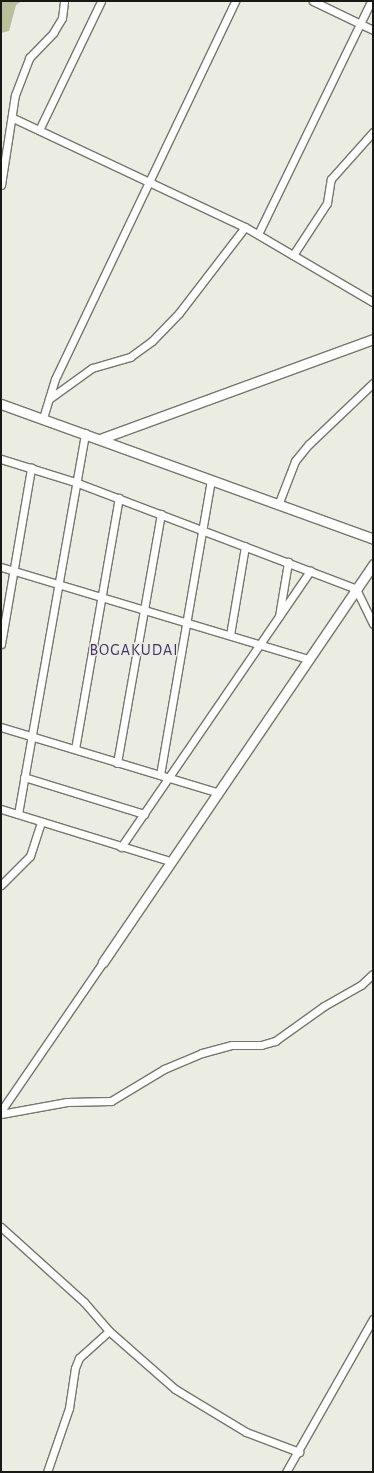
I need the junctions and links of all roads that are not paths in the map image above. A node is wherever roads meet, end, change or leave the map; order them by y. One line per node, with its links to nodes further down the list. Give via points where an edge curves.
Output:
1 (64, 1): 8 (street, via 62,18 53,33 30,58 22,75 15,95)
2 (101, 1): 9 (street)
3 (235, 1): 11 (street)
4 (313, 1): 6 (street)
5 (371, 1): 6 (street)
6 (360, 24): 7 (street); 14 (street)
7 (373, 30)
8 (13, 118): 9 (street); 12 (street)
9 (38, 130): 11 (street)
10 (373, 132): 15 (street, via 332,179 327,203)
11 (148, 182): 13 (street); 19 (street, via 55,378)
12 (1, 185)
13 (245, 227): 14 (street); 19 (street, via 179,313 152,341 130,357 92,368)
14 (258, 234): 15 (street)
15 (293, 255): 16 (street)
16 (373, 302)
17 (373, 339): 23 (street)
18 (373, 383): 29 (street, via 309,444 295,461)
19 (49, 398): 21 (street)
20 (1, 404): 21 (street)
21 (42, 418): 22 (street)
22 (85, 433): 23 (street); 27 (street)
23 (100, 439): 26 (street)
24 (1, 459): 25 (street)
25 (31, 468): 27 (street); 37 (street)
26 (211, 481): 29 (street); 31 (street)
27 (75, 482): 28 (street); 39 (street)
28 (119, 498): 30 (street); 41 (street)
29 (278, 505): 32 (street)
30 (161, 514): 31 (street); 42 (street)
31 (203, 529): 33 (street); 44 (street)
32 (373, 539)
33 (245, 546): 34 (street); 46 (street)
34 (288, 562): 38 (street); 43 (street)
35 (373, 564): 40 (street)
36 (1, 567): 37 (street)
37 (14, 570): 39 (street); 47 (street)
38 (310, 571): 40 (street); 43 (street)
39 (58, 584): 41 (street); 51 (street)
40 (356, 589): 45 (street); 49 (street)
41 (102, 598): 42 (street); 52 (street)
42 (144, 611): 44 (street); 53 (street)
43 (278, 618): 48 (street)
44 (187, 622): 46 (street); 54 (street)
45 (373, 624)
46 (230, 635): 48 (street)
47 (1, 644)
48 (260, 645): 49 (street); 56 (street)
49 (308, 659): 57 (street)
50 (1, 727): 51 (street)
51 (31, 736): 52 (street); 55 (street)
52 (75, 750): 53 (street)
53 (117, 763): 54 (street)
54 (160, 775): 56 (street)
55 (24, 777): 59 (street); 60 (street)
56 (169, 778): 57 (street); 60 (street)
57 (216, 792): 63 (street)
58 (1, 809): 59 (street)
59 (18, 814): 61 (street)
60 (144, 814): 62 (street)
61 (42, 822): 62 (street); 64 (street, via 30,856)
62 (121, 847): 63 (street)
63 (170, 861): 65 (street)
64 (1, 885)
65 (103, 962): 67 (street)
66 (373, 974): 67 (street, via 362,985 324,1006 274,1041 261,1046 232,1045 202,1053 164,1069 111,1101 67,1102)
67 (1, 1112)
68 (1, 1227): 70 (street, via 84,1302)
69 (373, 1319): 71 (street)
70 (109, 1331): 71 (street, via 170,1385 199,1405 246,1432); 73 (street, via 79,1358 69,1408)
71 (299, 1452): 72 (street)
72 (292, 1462): 74 (street); 75 (street)
73 (47, 1472)
74 (286, 1472)
75 (294, 1472)

